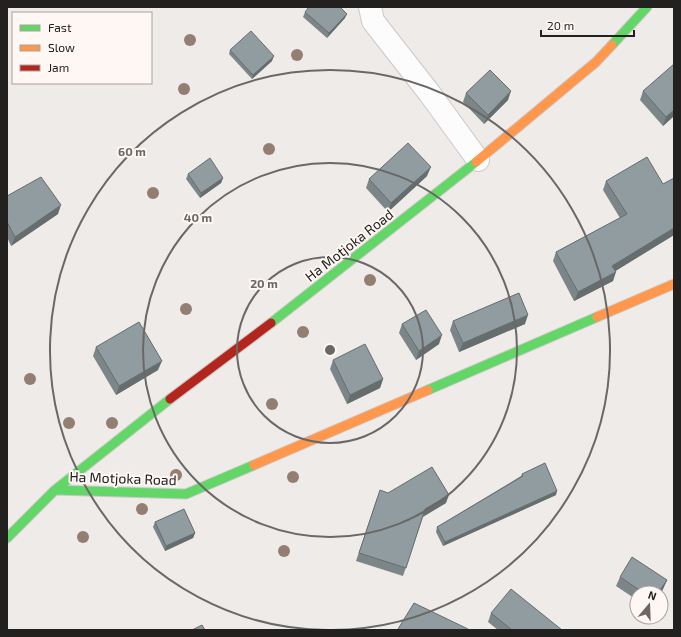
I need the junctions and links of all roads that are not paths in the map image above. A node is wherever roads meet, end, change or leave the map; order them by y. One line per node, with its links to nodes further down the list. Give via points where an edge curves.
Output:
1 (370, 7): 3 (street, via 373,21)
2 (647, 7): 3 (street, Ha Motjoka Road, via 596,62)
3 (478, 160): 5 (street, Ha Motjoka Road)
4 (674, 284): 5 (street, Ha Motjoka Road, via 186,494)
5 (55, 490): 6 (street, Ha Motjoka Road)
6 (7, 538)

